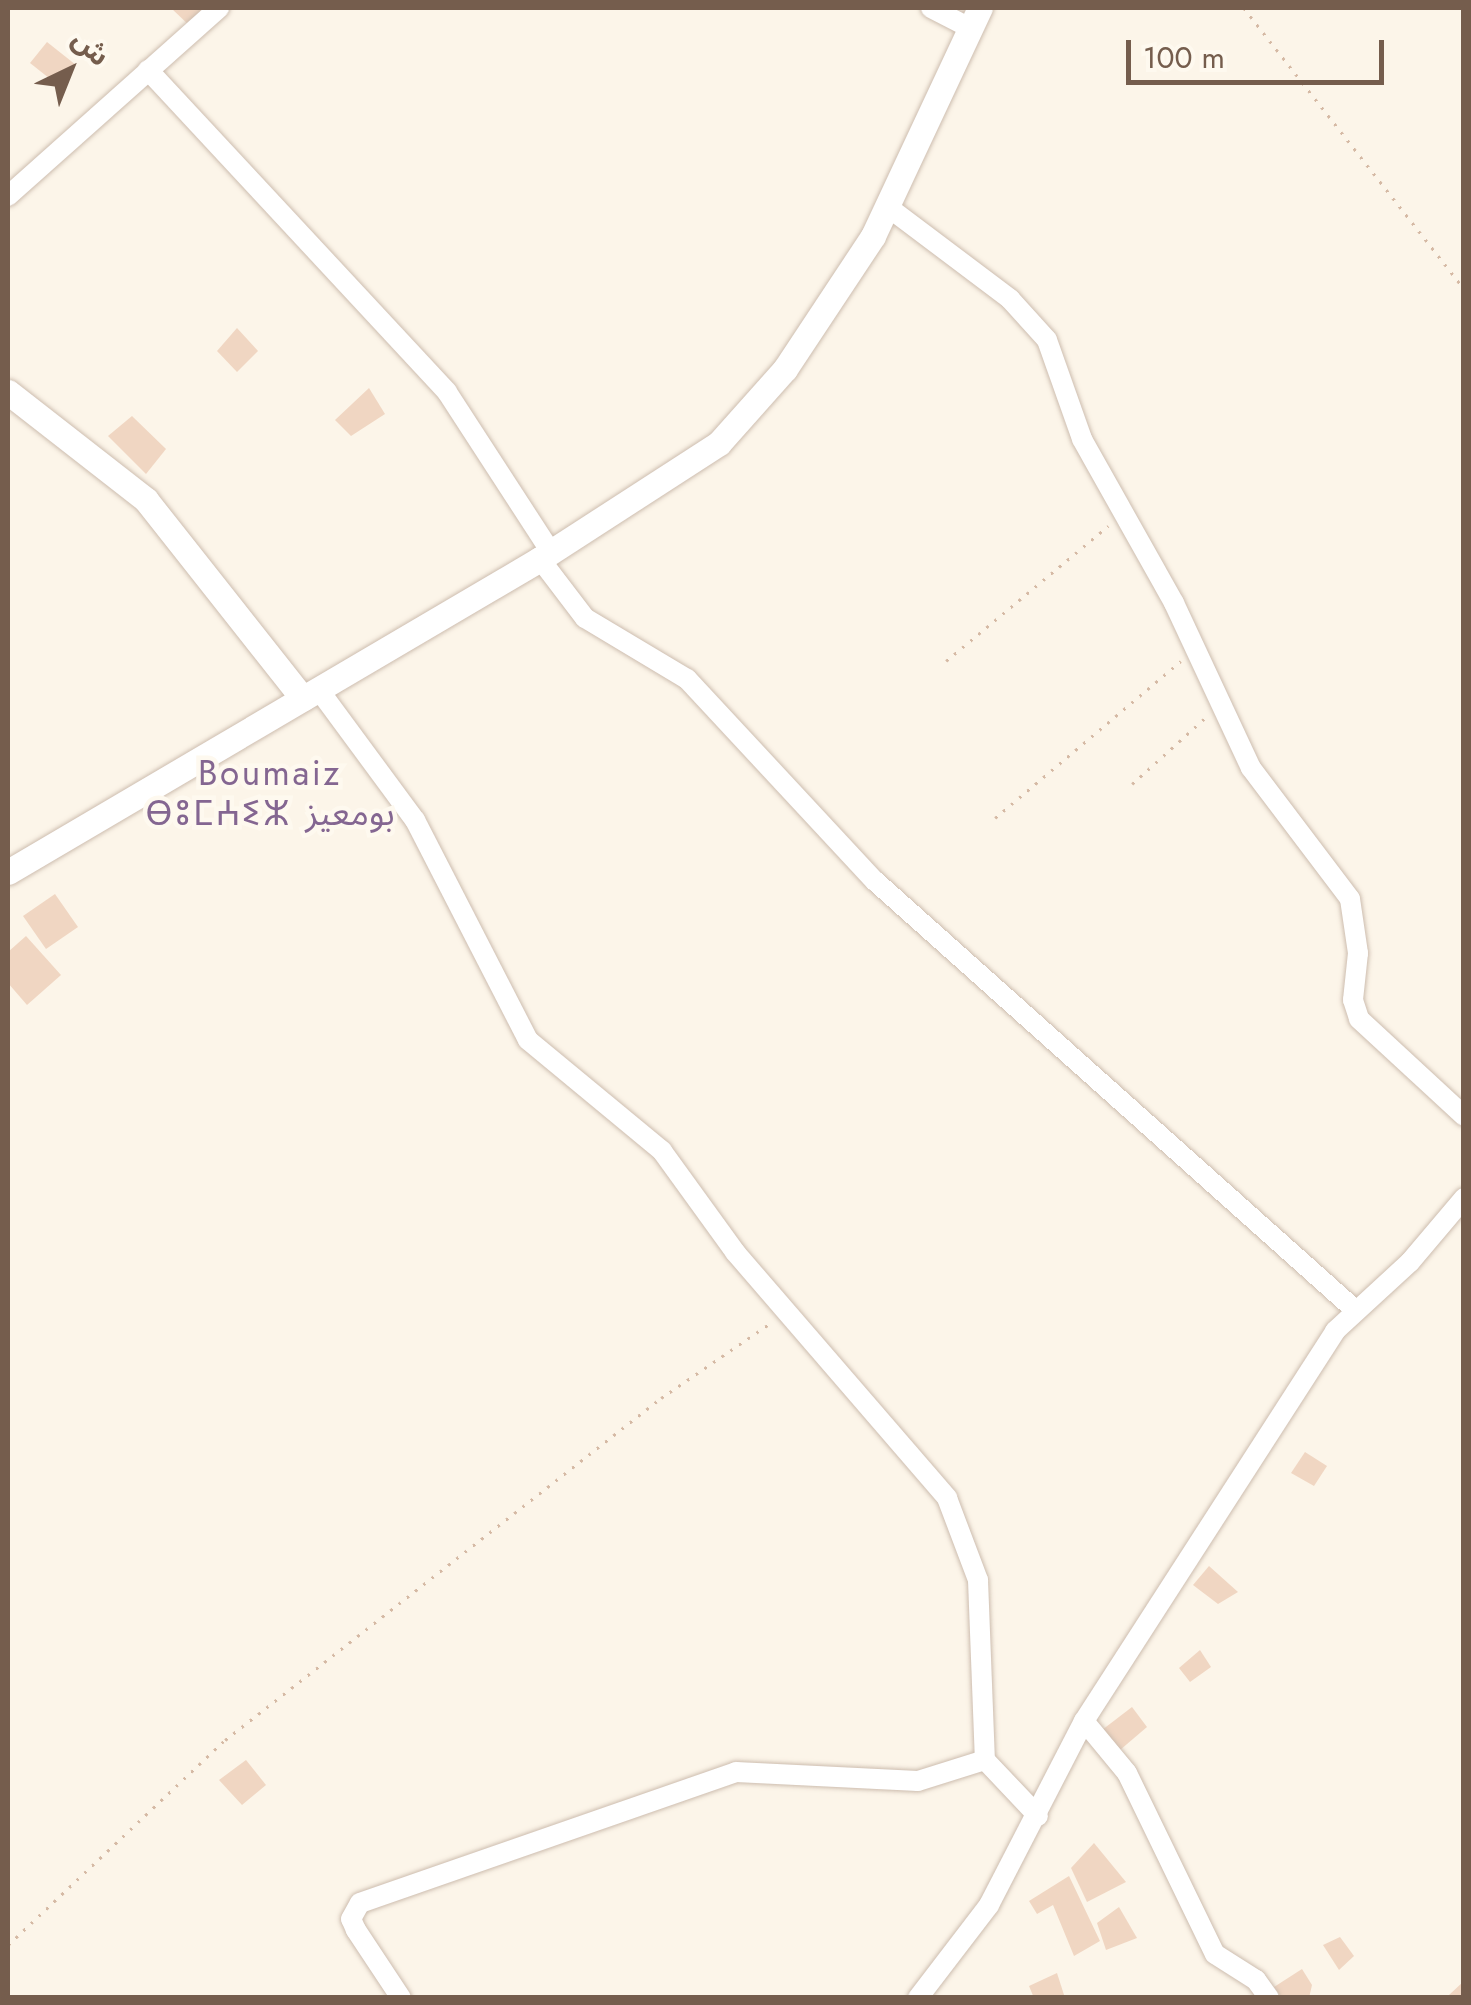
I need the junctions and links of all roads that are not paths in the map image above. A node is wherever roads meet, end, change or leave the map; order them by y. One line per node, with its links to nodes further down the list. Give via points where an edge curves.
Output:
1 (218, 8): 4 (street)
2 (931, 8): 3 (street)
3 (975, 18): 6 (street)
4 (148, 70): 5 (street); 8 (street, via 448,392)
5 (8, 196)
6 (888, 207): 8 (street, via 785,369 718,443); 11 (street, via 1038,329 1120,515 1158,573 1264,792 1350,899 1358,953 1352,1000 1359,1019)
7 (8, 392): 9 (street, via 146,500)
8 (546, 556): 9 (street); 13 (street, via 585,618 687,679 875,881)
9 (311, 694): 10 (street); 15 (street, via 415,820 481,960 528,1040 662,1151 960,1522 978,1580)
10 (8, 872)
11 (1464, 1116)
12 (1464, 1198): 13 (street, via 1410,1262)
13 (1354, 1309): 14 (street)
14 (1084, 1720): 16 (street); 19 (street, via 1127,1772 1215,1954 1256,1980)
15 (985, 1760): 16 (street); 17 (street, via 918,1781 736,1772 360,1903 351,1918 356,1930)
16 (1038, 1816): 18 (street, via 989,1905)
17 (400, 1998)
18 (918, 1998)
19 (1270, 1998)

